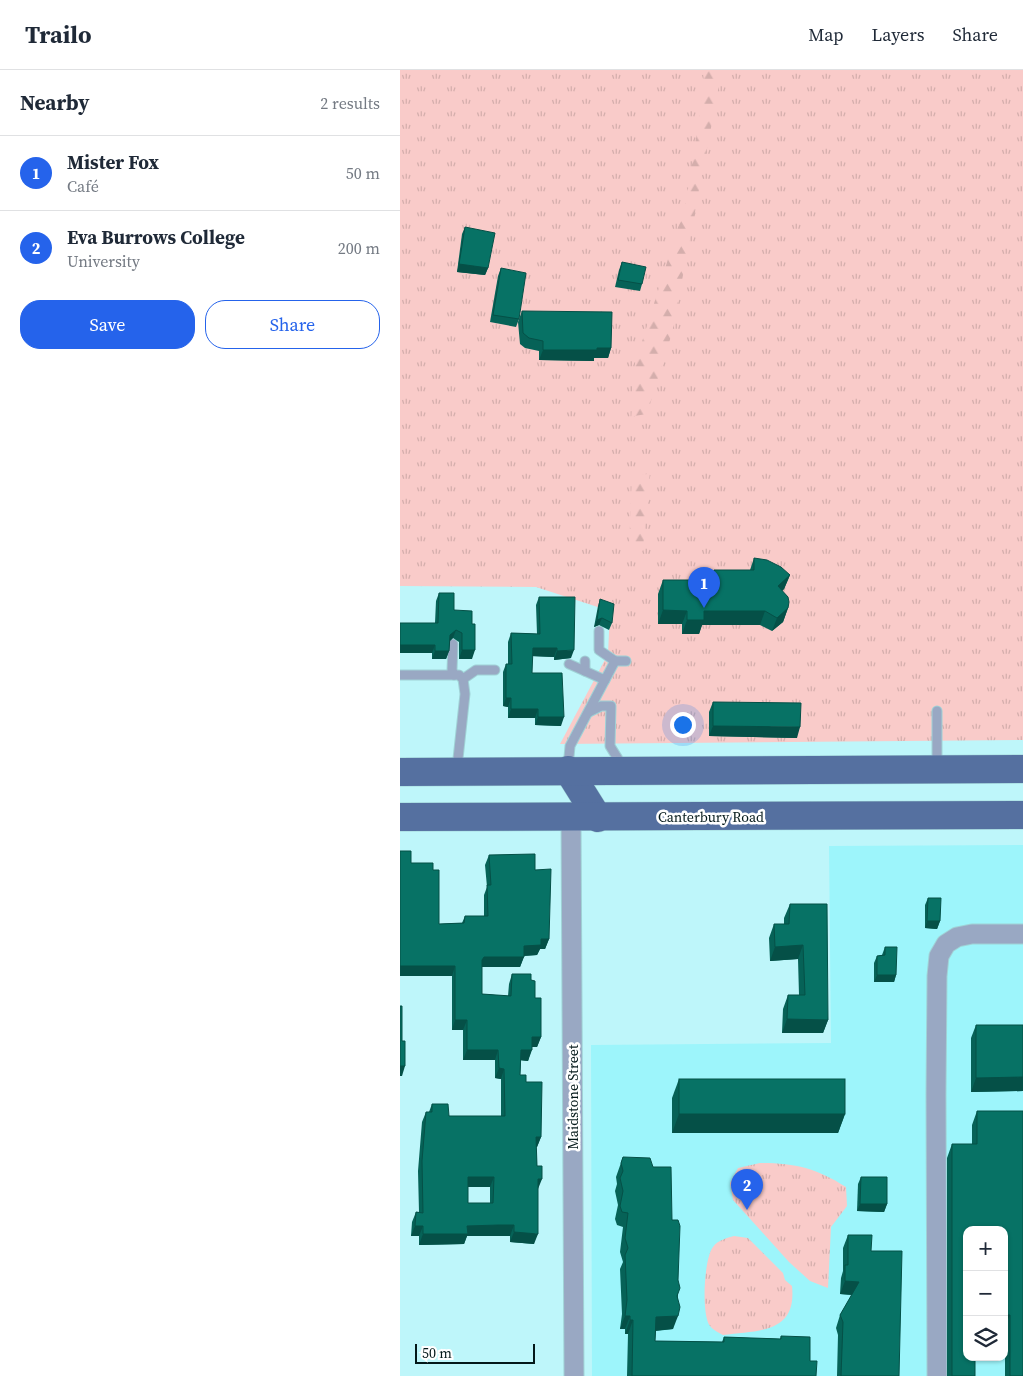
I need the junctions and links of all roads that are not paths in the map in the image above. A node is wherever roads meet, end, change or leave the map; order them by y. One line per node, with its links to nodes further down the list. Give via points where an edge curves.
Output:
1 (599, 631): 4 (lane, via 599,650)
2 (453, 644): 10 (lane)
3 (585, 661): 8 (lane)
4 (615, 661): 5 (lane); 12 (lane)
5 (626, 661)
6 (569, 664): 8 (lane)
7 (495, 670): 11 (lane, via 476,670)
8 (585, 671): 12 (lane)
9 (400, 675): 10 (lane)
10 (454, 675): 11 (lane)
11 (463, 679): 19 (lane, via 465,694)
12 (605, 680): 14 (lane)
13 (937, 711): 18 (lane)
14 (589, 712): 16 (lane, via 570,746); 17 (lane, via 601,706 611,706 610,746)
15 (1023, 769): 18 (main road)
16 (568, 770): 17 (main road); 19 (main road); 24 (main road)
17 (624, 770): 18 (main road)
18 (937, 770)
19 (456, 771): 20 (main road)
20 (400, 772)
21 (1023, 815): 24 (main road, Canterbury Road)
22 (400, 817): 23 (main road, Canterbury Road)
23 (571, 818): 24 (main road, Canterbury Road); 26 (street, Maidstone Street)
24 (598, 818)
25 (1023, 934): 27 (street, via 957,937 946,944 939,956)
26 (574, 1376)
27 (937, 1376)

